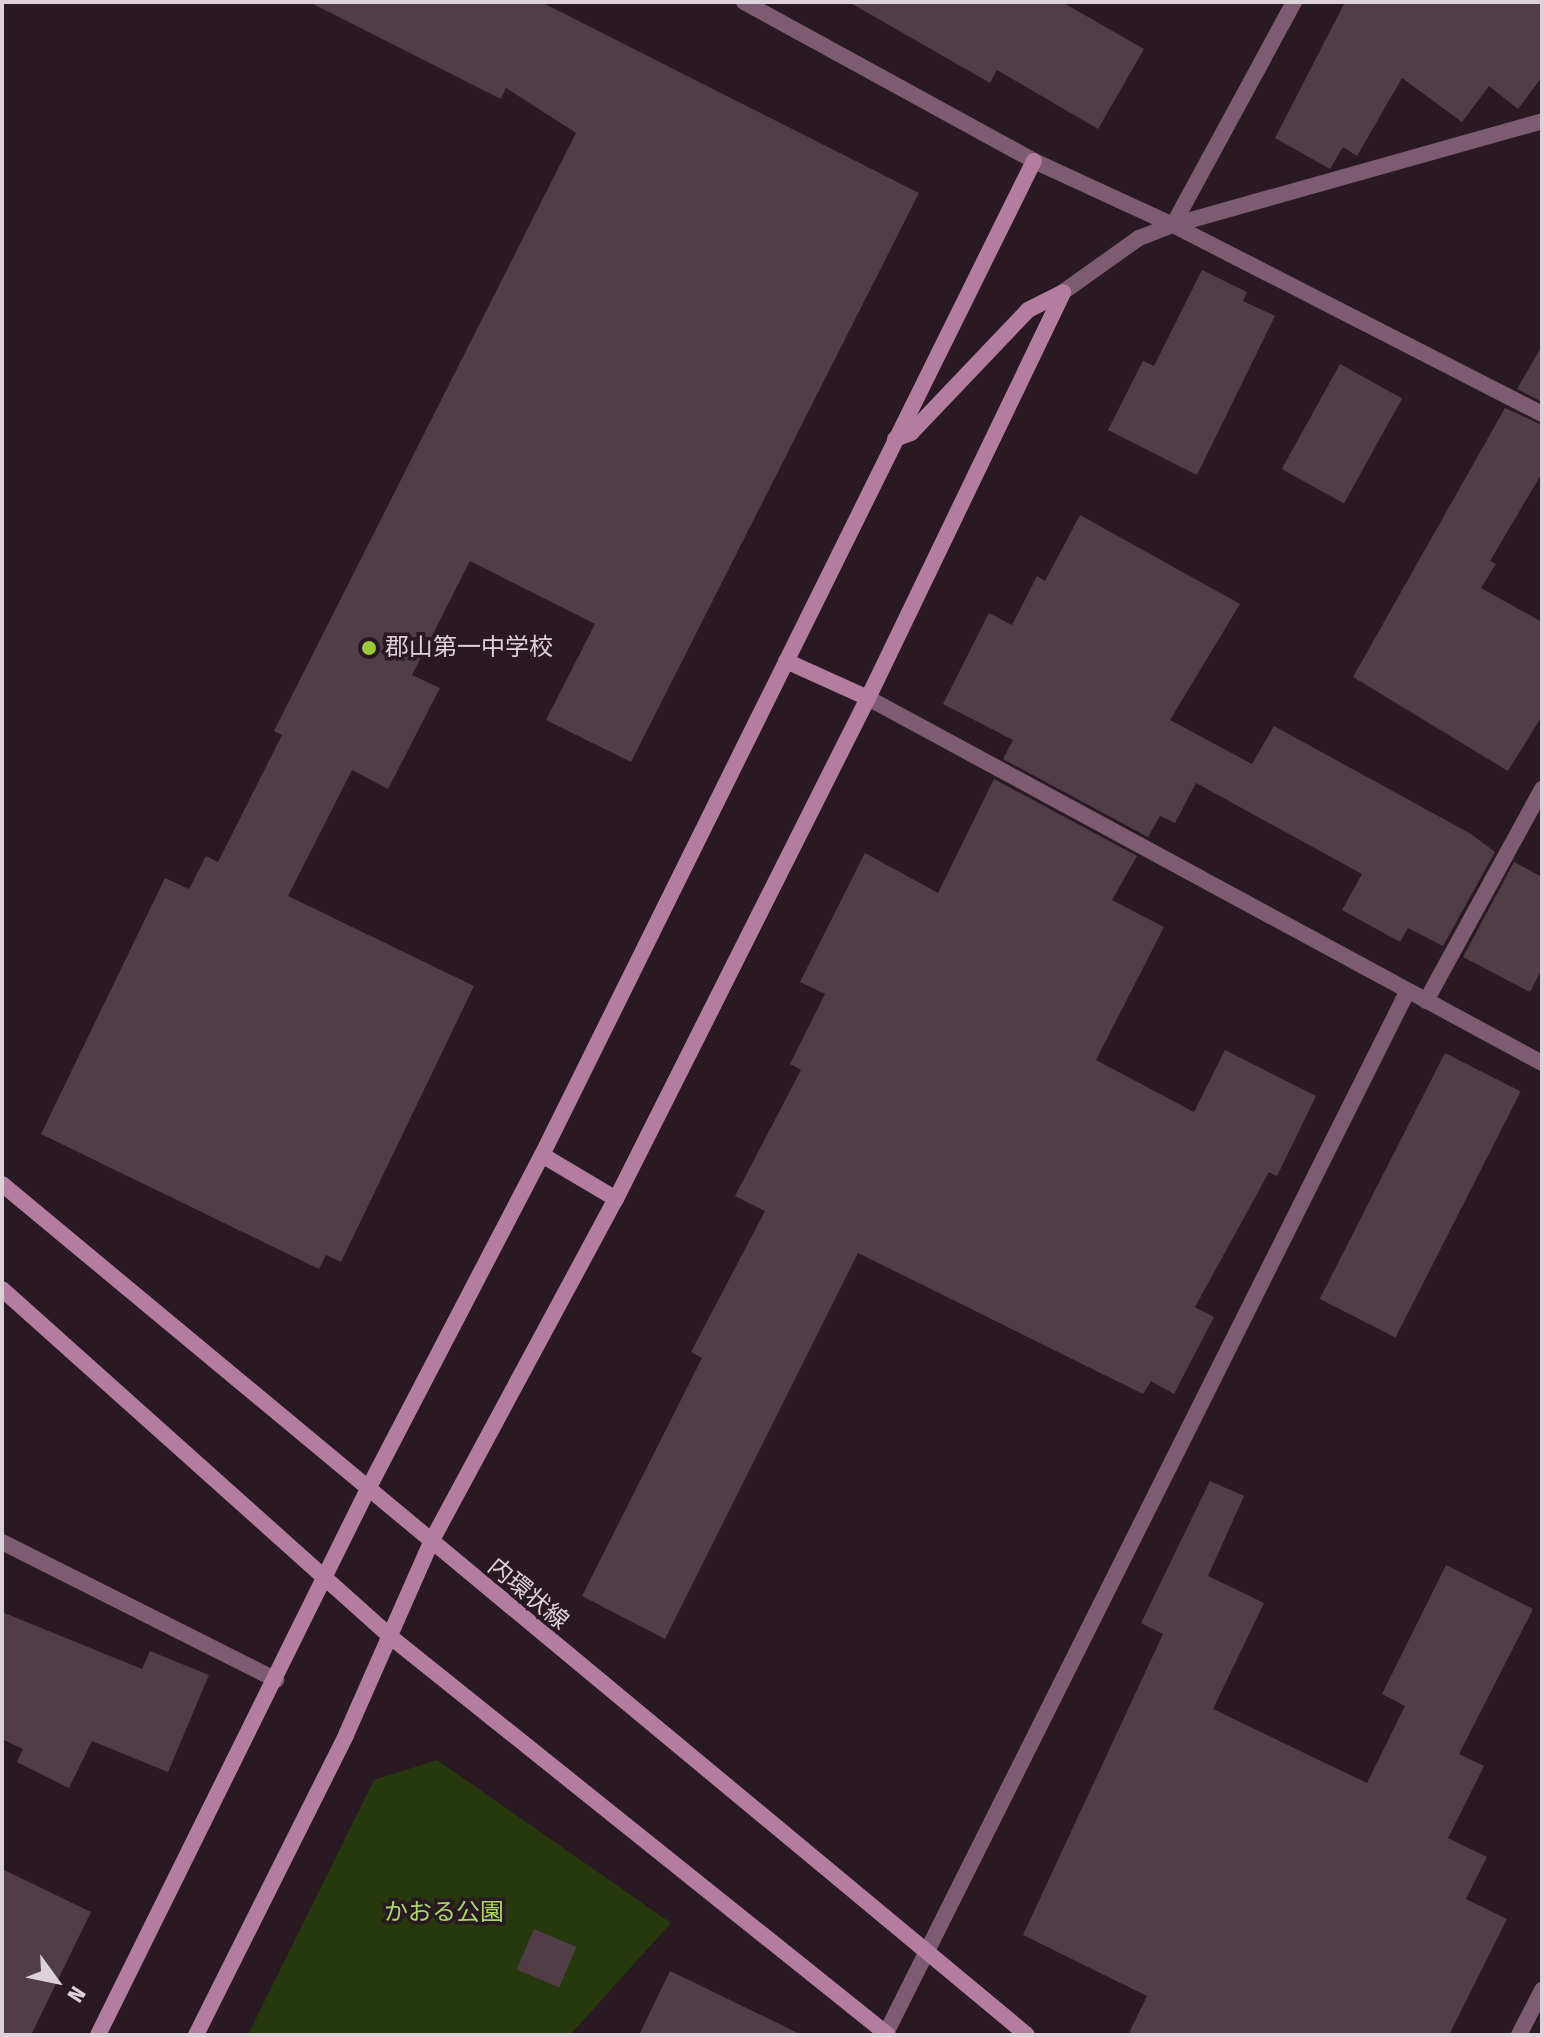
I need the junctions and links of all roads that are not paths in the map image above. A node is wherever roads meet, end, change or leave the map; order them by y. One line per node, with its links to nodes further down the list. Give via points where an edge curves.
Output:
1 (744, 2): 4 (street)
2 (1294, 2): 5 (street)
3 (1542, 121): 5 (street)
4 (1034, 161): 5 (street); 8 (street)
5 (1173, 225): 6 (street, via 1139,238); 7 (street)
6 (1063, 292): 8 (street, via 1028,310 911,433); 10 (street)
7 (1542, 414)
8 (895, 439): 9 (street)
9 (786, 661): 10 (street); 15 (street)
10 (868, 698): 12 (street); 17 (street)
11 (1542, 789): 13 (street)
12 (1407, 992): 13 (street); 25 (street)
13 (1426, 1001): 14 (street)
14 (1542, 1063)
15 (542, 1155): 17 (street); 19 (street)
16 (2, 1184): 19 (street, 内環状線)
17 (616, 1199): 21 (street)
18 (2, 1289): 22 (street)
19 (368, 1489): 21 (street, 内環状線); 22 (street)
20 (2, 1542): 24 (street)
21 (431, 1542): 23 (street); 25 (street, 内環状線)
22 (325, 1578): 23 (street); 24 (street)
23 (392, 1638): 27 (street); 29 (street)
24 (276, 1680): 28 (street)
25 (926, 1953): 27 (street); 30 (street, 内環状線)
26 (1542, 1990): 31 (street)
27 (886, 2034)
28 (98, 2035)
29 (196, 2035)
30 (1027, 2035)
31 (1519, 2035)

